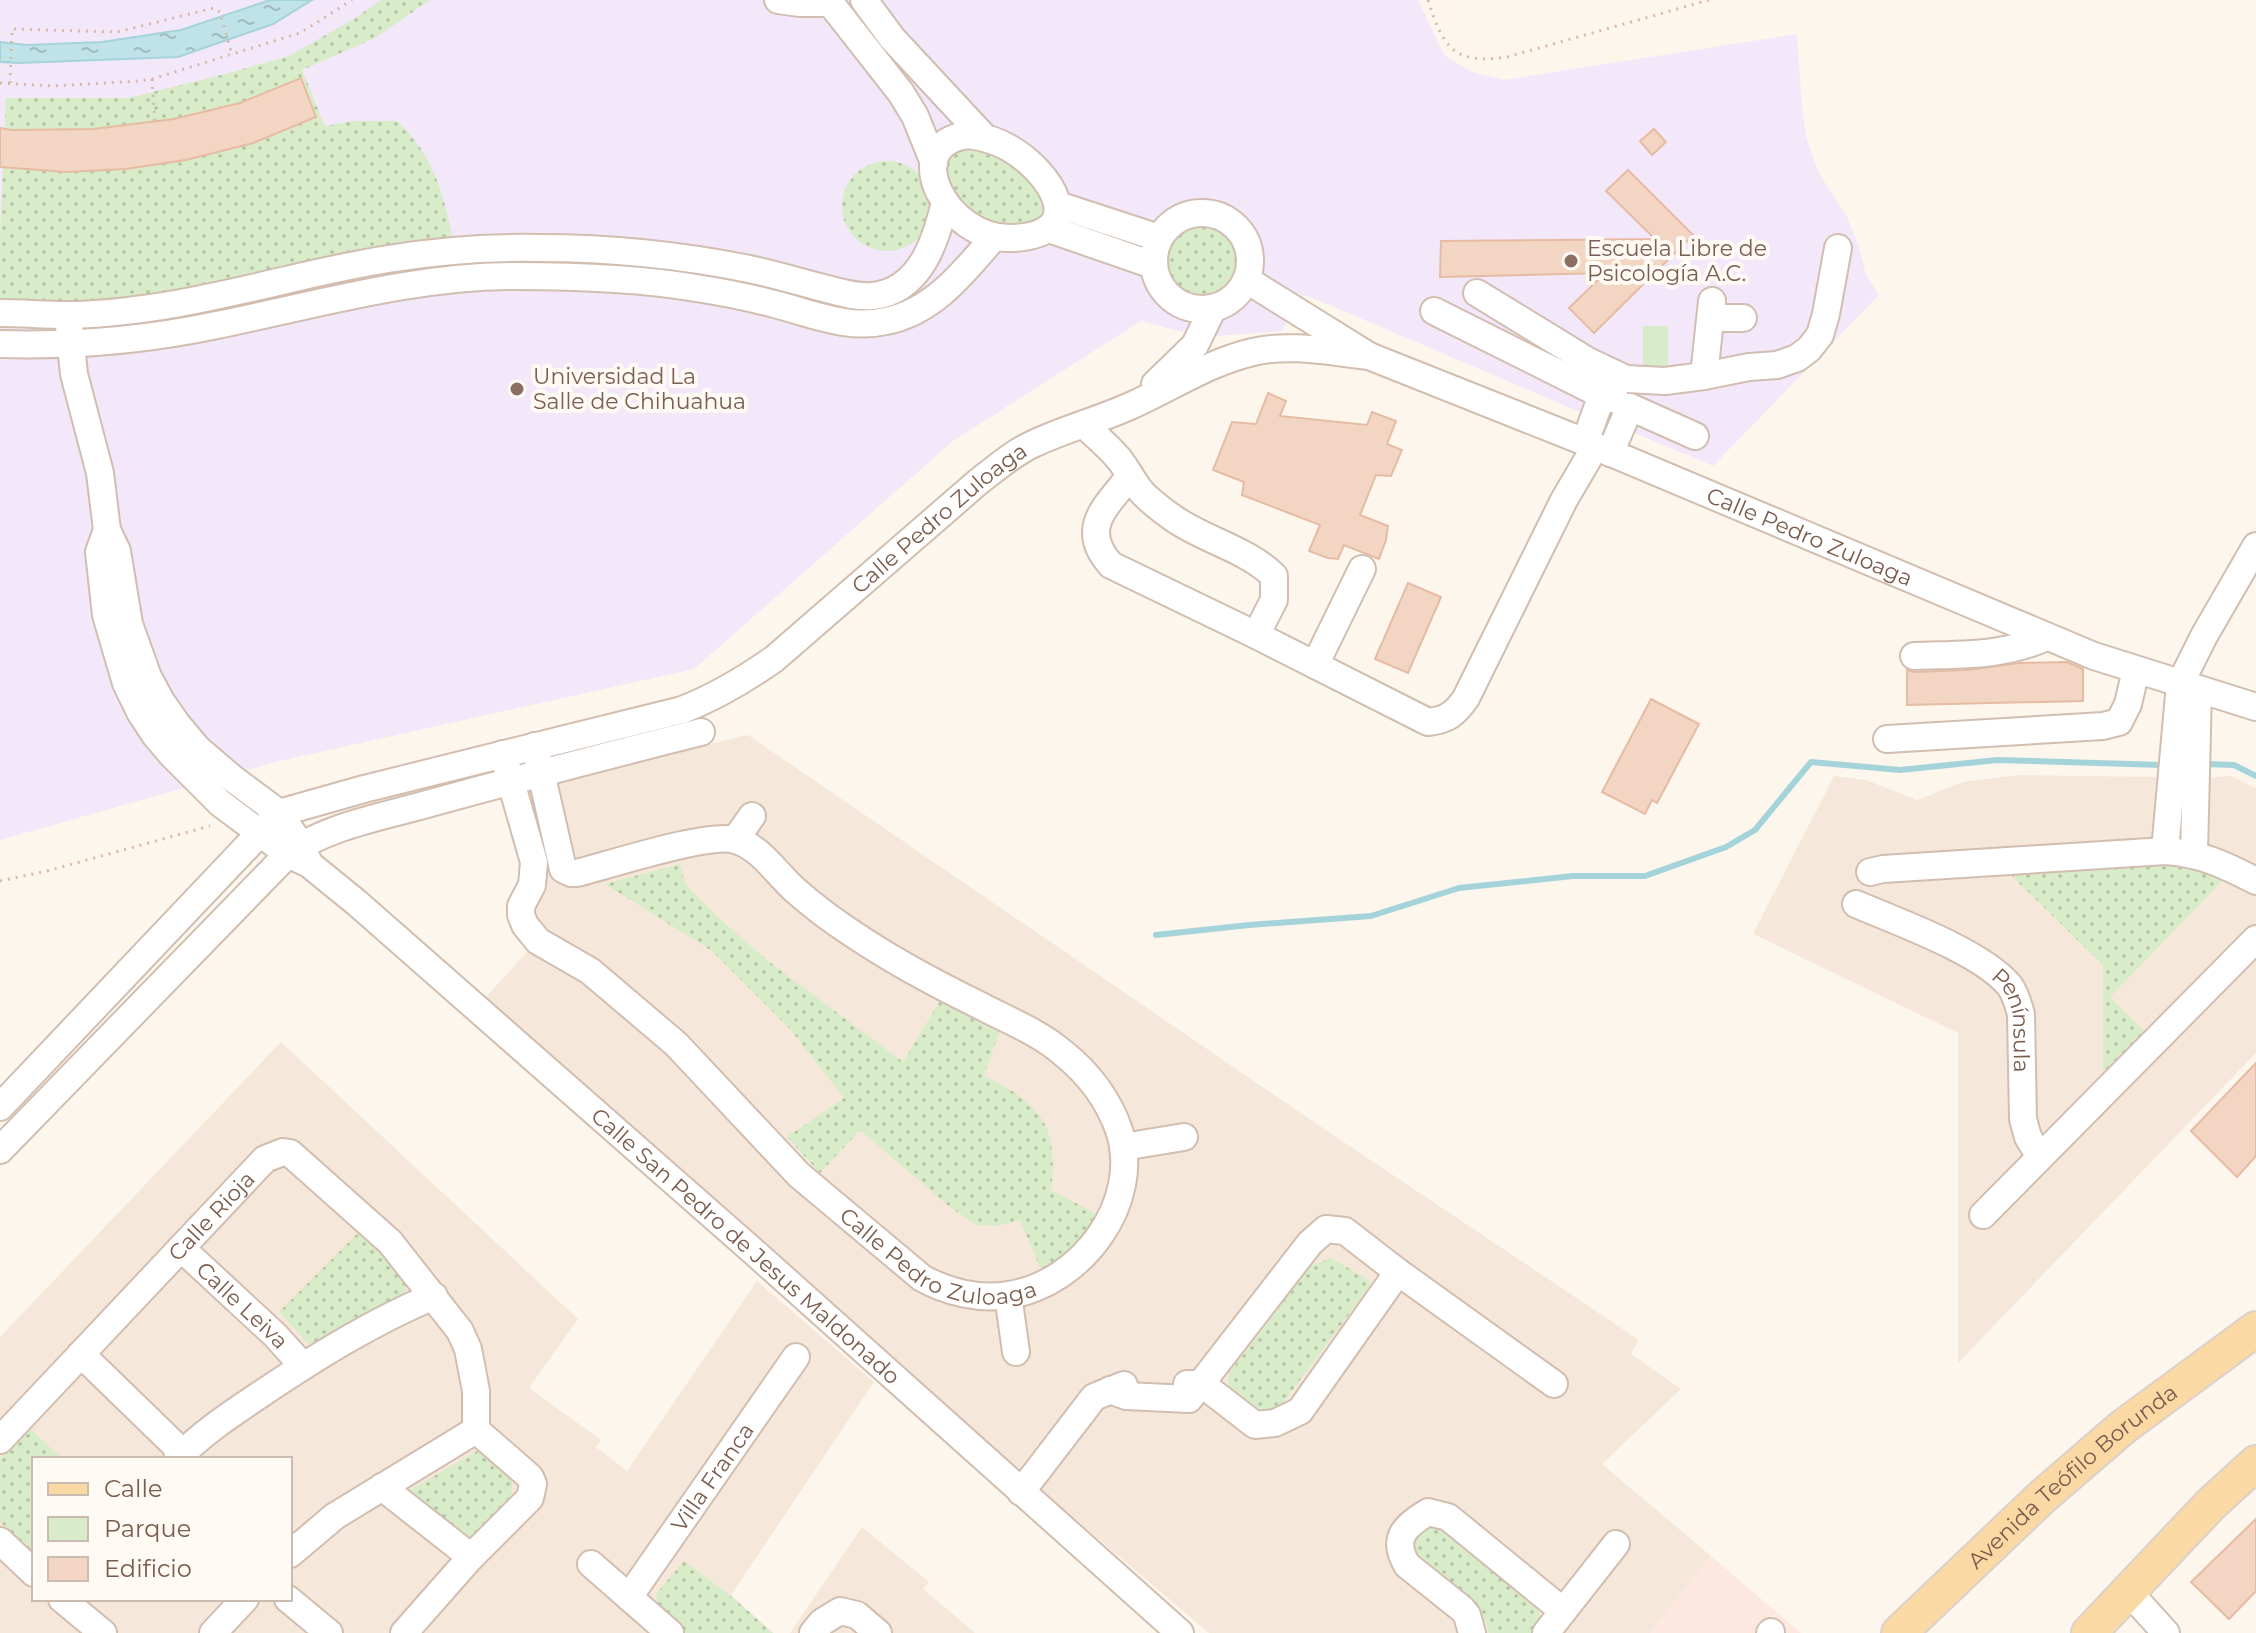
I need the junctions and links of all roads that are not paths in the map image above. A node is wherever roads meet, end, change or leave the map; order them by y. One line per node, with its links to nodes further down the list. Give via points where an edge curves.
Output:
1 (778, 0): 3 (street)
2 (864, 0): 4 (street)
3 (829, 1): 5 (street, via 901,93)
4 (984, 137): 5 (street, via 954,137 937,151); 7 (street, via 1025,160 1054,193)
5 (934, 163): 6 (street, via 935,183)
6 (945, 202): 8 (street, via 963,223); 17 (street, via 937,235 913,277 872,296 692,259 539,248 386,259 163,306)
7 (1054, 217): 8 (street, via 1023,237); 9 (street); 11 (street)
8 (994, 237): 19 (street, via 957,281 931,301 908,314 867,324 697,288 514,276 403,285 165,335)
9 (1159, 238): 11 (street); 12 (street, via 1183,216 1215,214 1230,221 1249,248)
10 (1838, 248): 22 (street, via 1820,335 1809,349 1777,365)
11 (1153, 265): 14 (street, via 1173,300 1185,307)
12 (1247, 280): 14 (street, via 1233,298); 21 (street, Calle Pedro Zuloaga)
13 (1477, 293): 23 (street, via 1588,361)
14 (1213, 308): 24 (street, via 1195,345)
15 (1434, 311): 23 (street)
16 (0, 313): 17 (street)
17 (68, 315): 19 (street)
18 (1743, 318): 22 (street, via 1712,310)
19 (70, 343): 20 (street); 29 (street, via 100,473)
20 (0, 344)
21 (1369, 356): 24 (street, Calle Pedro Zuloaga, via 1312,350 1253,352); 27 (street, Calle Pedro Zuloaga)
22 (1704, 376): 23 (street)
23 (1619, 395): 26 (street); 27 (street)
24 (1132, 406): 25 (street, Calle Pedro Zuloaga)
25 (1084, 425): 28 (street); 42 (street, Calle Pedro Zuloaga, via 1032,444 1005,461 774,659 727,691)
26 (1695, 436)
27 (1596, 447): 33 (street, Calle Pedro Zuloaga); 35 (street, via 1458,711 1428,722)
28 (1130, 476): 32 (street, via 1174,519 1274,576 1274,600); 32 (street, via 1096,524 1100,552 1111,565)
29 (107, 530): 45 (street, via 117,551 129,624 148,677 198,749); 46 (street, via 99,552 106,615 115,653 140,712 172,755)
30 (2256, 546): 37 (street, via 2204,636)
31 (1362, 569): 35 (street)
32 (1256, 635): 35 (street)
33 (2047, 637): 34 (street, via 1999,652); 36 (street, Calle Pedro Zuloaga)
34 (1914, 656)
35 (1315, 665)
36 (2136, 670): 37 (street, Calle Pedro Zuloaga); 40 (street, via 2119,722)
37 (2189, 687): 38 (street, Calle Pedro Zuloaga); 43 (street)
38 (2256, 707)
39 (701, 732): 42 (street, Calle Pedro Zuloaga)
40 (1887, 739)
41 (503, 754): 42 (street, Calle Pedro Zuloaga); 44 (street, Calle Pedro Zuloaga); 46 (street, Calle Pedro Zuloaga)
42 (538, 759): 44 (street, Calle Pedro Zuloaga); 48 (street, via 566,872 705,839)
43 (2184, 773): 49 (street); 50 (street)
44 (510, 781): 51 (street, Calle Pedro Zuloaga, via 344,828); 62 (street, Calle Pedro Zuloaga, via 534,862 521,915 538,941 590,971 676,1044 799,1175 922,1278 964,1294)
45 (238, 783): 46 (street); 46 (street)
46 (250, 816): 51 (street, Calle San Pedro de Jesus Maldonado); 54 (street)
47 (752, 816): 48 (street)
48 (735, 840): 56 (street, Calle Pedro Zuloaga, via 853,934 1060,1050 1097,1089)
49 (2165, 851): 50 (street, Península); 58 (street, Península, via 1877,870 1864,908 1966,954 1991,969 2017,998 2023,1119)
50 (2194, 853): 52 (street, Península)
51 (300, 854): 57 (street); 76 (street, Calle San Pedro de Jesus Maldonado)
52 (2256, 881)
53 (2256, 939): 58 (street)
54 (0, 1107)
55 (1184, 1137): 56 (street)
56 (1123, 1147): 62 (street, Calle Pedro Zuloaga, via 1122,1190 1093,1244 1076,1264 1050,1280)
57 (0, 1150)
58 (2040, 1157): 59 (street)
59 (1983, 1215)
60 (181, 1248): 63 (street, Calle Rioja, via 265,1159 290,1153 390,1242); 66 (street, Calle Rioja); 68 (street, Calle Leiva)
61 (1398, 1272): 69 (street, via 1300,1411 1275,1423 1255,1425); 69 (street, via 1345,1231 1326,1229); 70 (street)
62 (1008, 1295): 65 (street)
63 (434, 1296): 68 (street, via 395,1312); 71 (street, Calle Rioja, via 468,1349)
64 (2256, 1329): 100 (main road, Avenida Teófilo Borunda, via 2123,1427)
65 (1016, 1352)
66 (81, 1354): 72 (street, Calle Rioja); 73 (street)
67 (796, 1357): 84 (street, Villa Franca)
68 (303, 1366): 73 (street, via 212,1427)
69 (1202, 1384): 76 (street, via 1189,1399 1126,1396 1110,1390 1094,1397)
70 (1554, 1384)
71 (476, 1430): 75 (street); 80 (street, via 533,1484 530,1498)
72 (0, 1440)
73 (180, 1456)
74 (2256, 1463): 83 (main road)
75 (382, 1487): 79 (street, via 335,1516); 80 (street)
76 (1021, 1492): 97 (street, Calle San Pedro de Jesus Maldonado)
77 (0, 1541): 82 (street)
78 (1616, 1544): 88 (street)
79 (292, 1552)
80 (471, 1557): 93 (street)
81 (591, 1564): 84 (street)
82 (32, 1571)
83 (2128, 1591): 89 (main road); 101 (street)
84 (629, 1597): 94 (street)
85 (64, 1601): 90 (street)
86 (243, 1601): 91 (street)
87 (290, 1601): 92 (street)
88 (1563, 1611): 98 (street, via 1448,1517 1428,1512 1404,1531 1401,1556 1462,1609); 99 (street)
89 (2097, 1630)
90 (103, 1633)
91 (213, 1633)
92 (329, 1633)
93 (404, 1633)
94 (670, 1633)
95 (813, 1633): 96 (street, via 840,1611 857,1615)
96 (878, 1633)
97 (1180, 1633)
98 (1472, 1633)
99 (1546, 1633)
100 (1899, 1633)
101 (2166, 1633)

